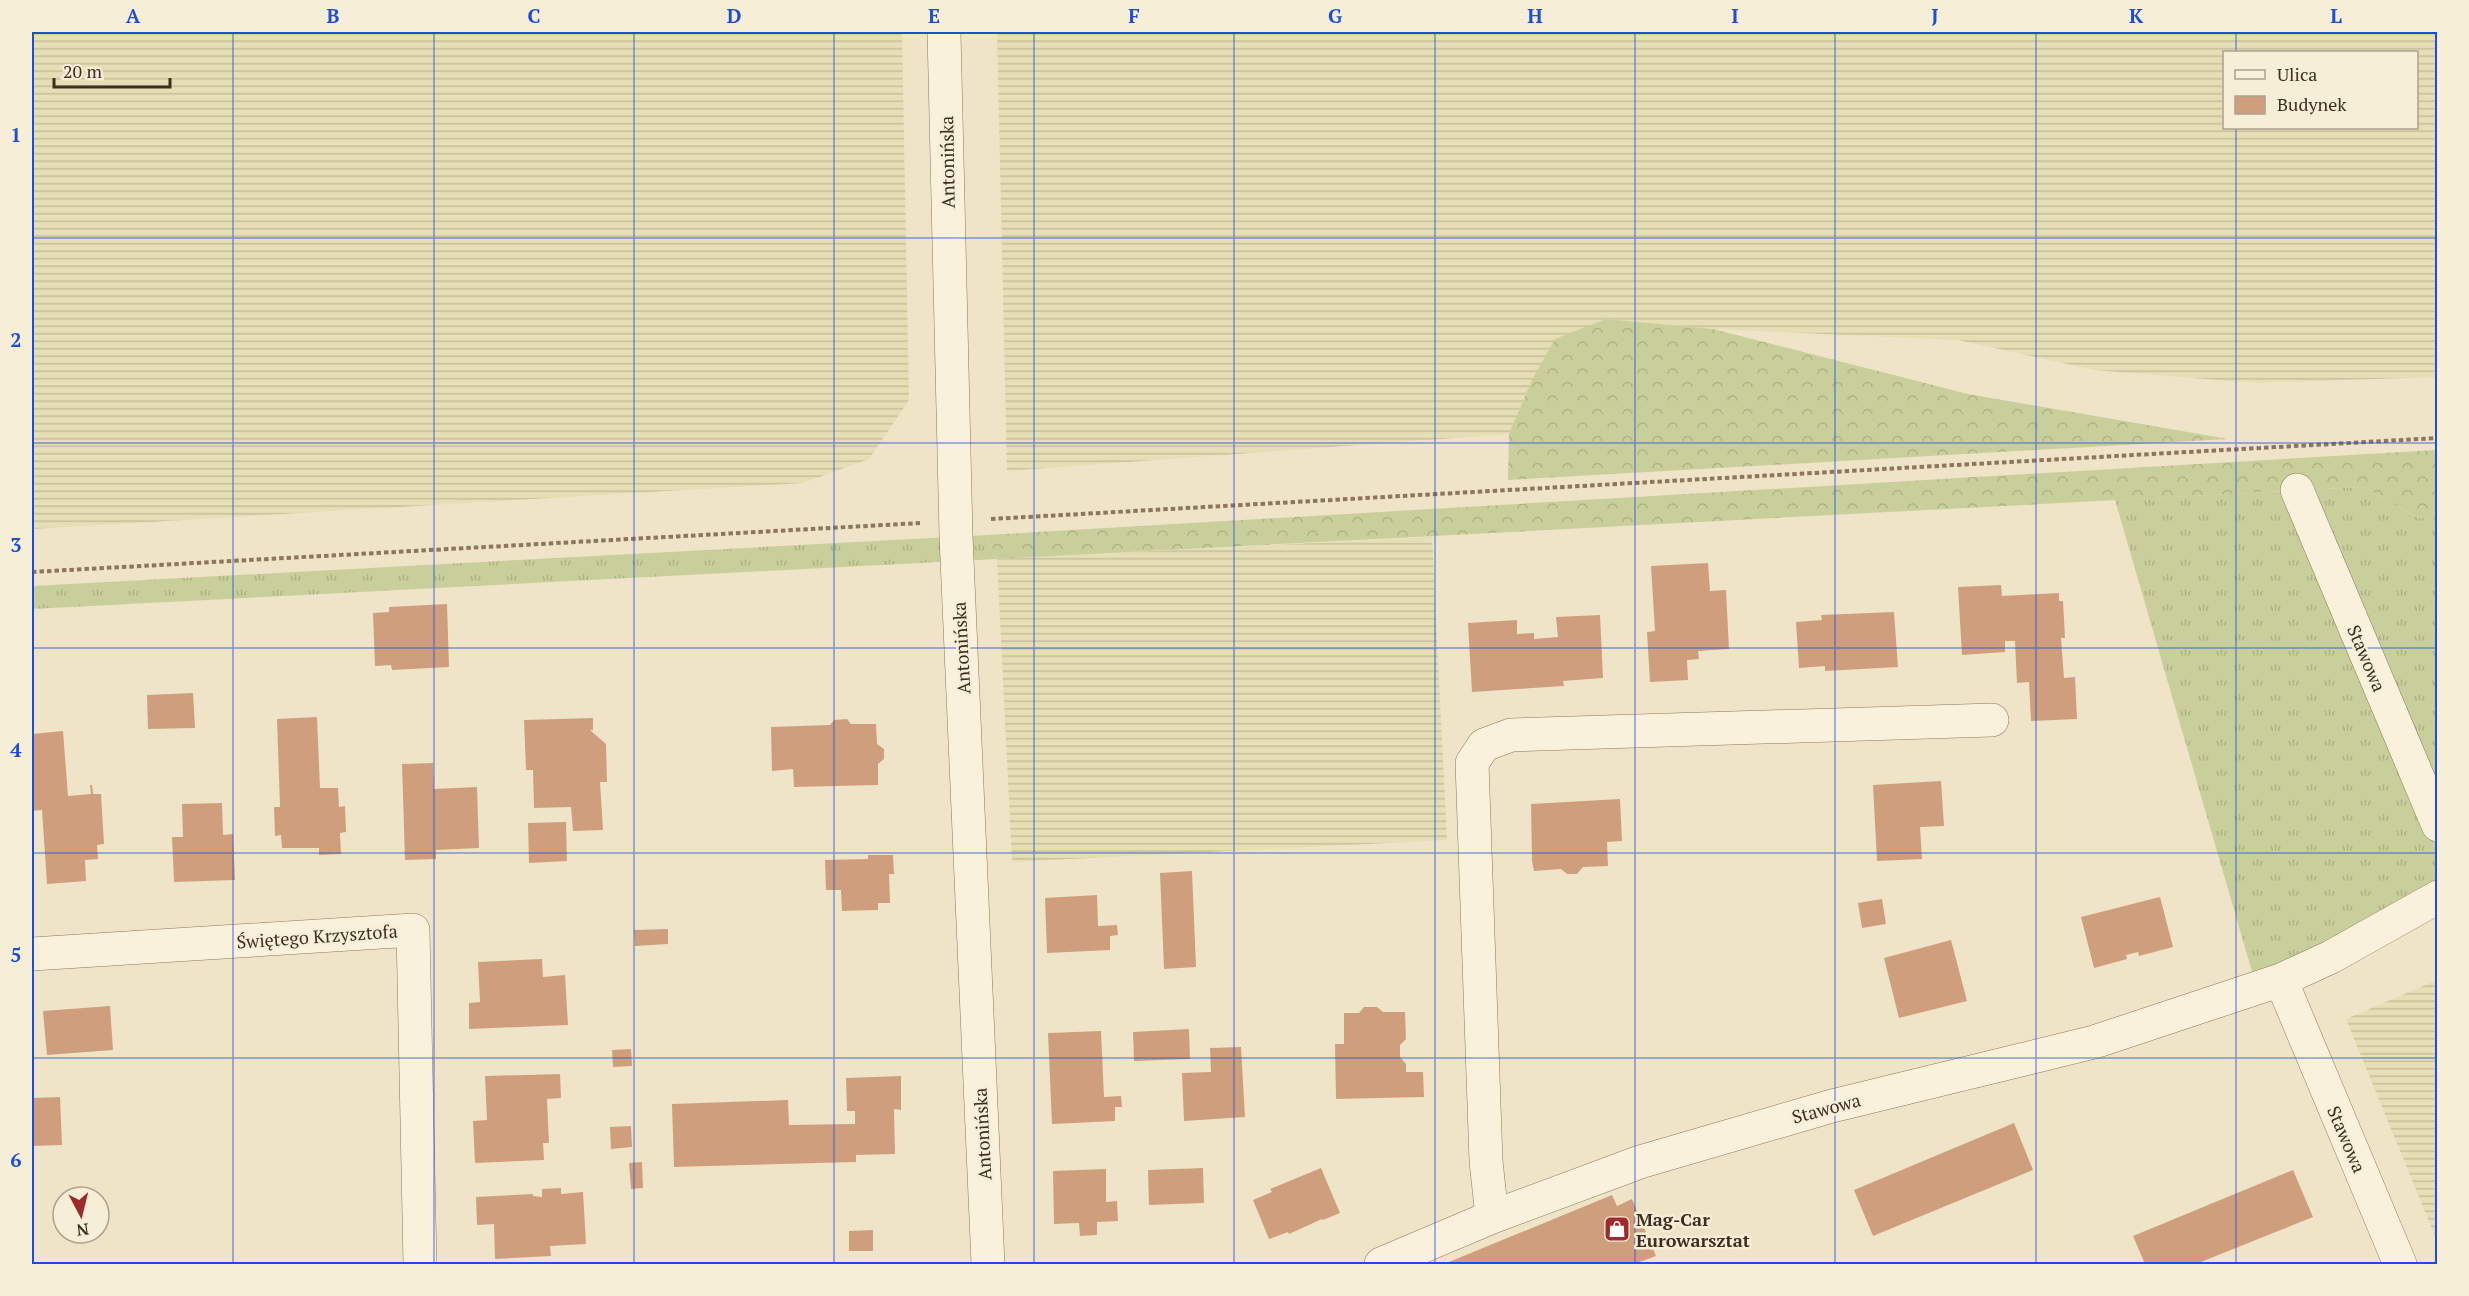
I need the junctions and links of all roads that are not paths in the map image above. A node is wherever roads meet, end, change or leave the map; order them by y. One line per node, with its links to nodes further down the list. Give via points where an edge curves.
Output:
1 (944, 32): 10 (street, Antonińska, via 956,521)
2 (2297, 490): 4 (street, Stawowa)
3 (1992, 720): 8 (street, via 1511,735 1484,745 1472,763 1486,1161)
4 (2438, 825)
5 (2438, 897): 7 (street, Stawowa, via 2331,957)
6 (32, 954): 9 (street, Świętego Krzysztofa, via 413,930)
7 (2281, 980): 8 (street, Stawowa, via 2094,1042 1832,1106 1640,1162); 12 (street, Stawowa)
8 (1492, 1217): 11 (street, Stawowa)
9 (420, 1264)
10 (988, 1264)
11 (1381, 1264)
12 (2400, 1264)

